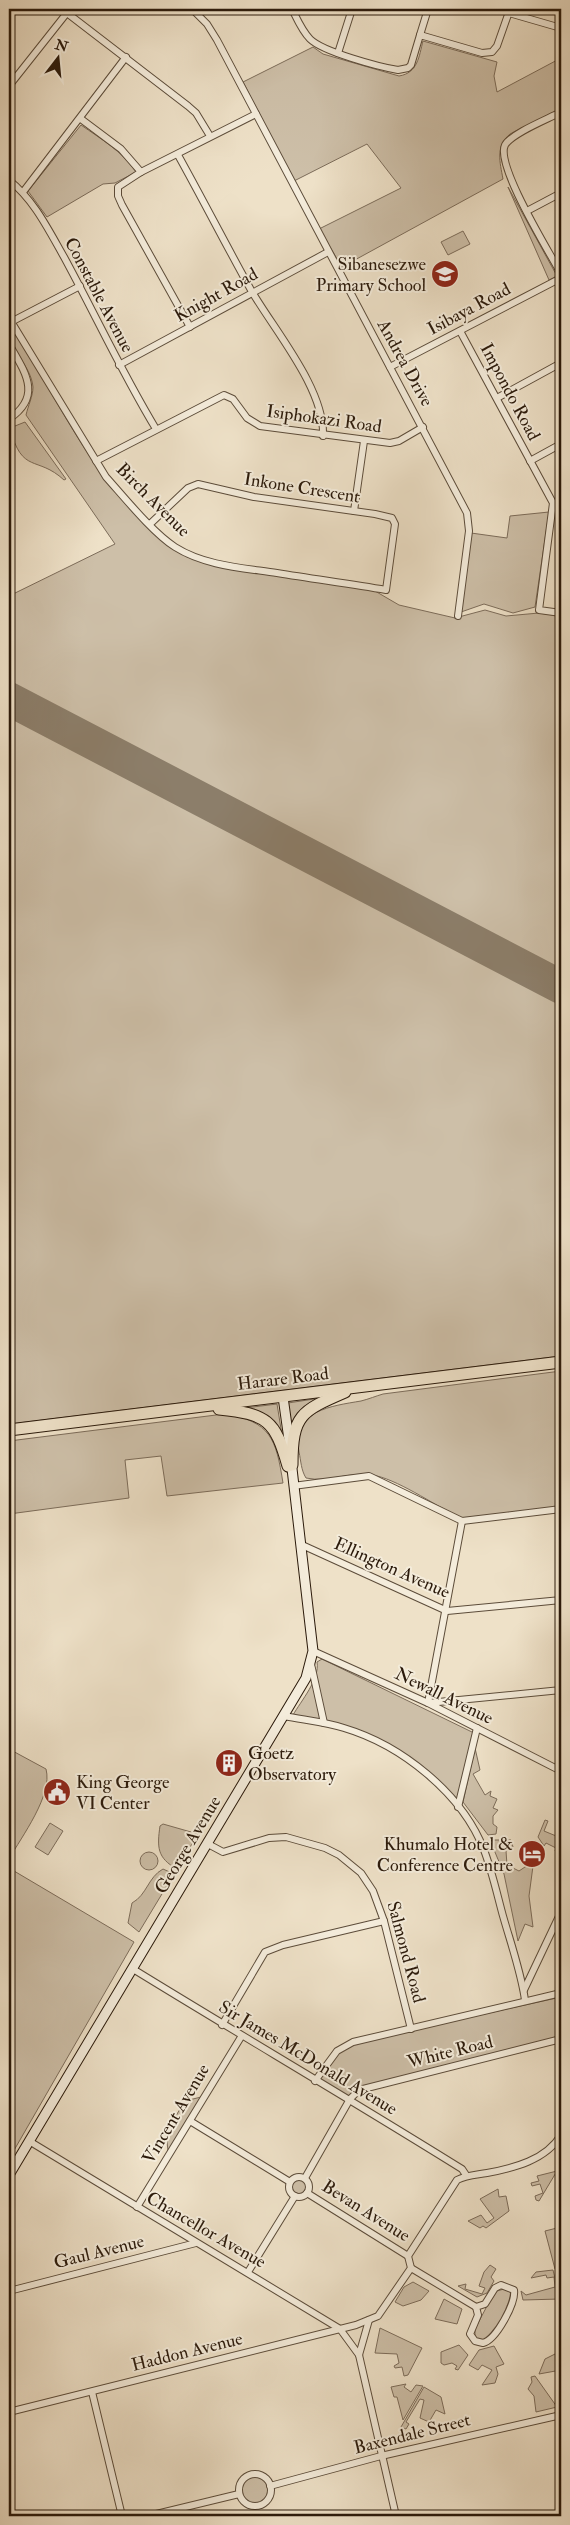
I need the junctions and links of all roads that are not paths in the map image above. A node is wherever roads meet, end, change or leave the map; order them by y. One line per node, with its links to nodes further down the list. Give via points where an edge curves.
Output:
1 (192, 9): 13 (street, Andrea Drive, via 212,33)
2 (292, 9): 9 (street, via 310,39)
3 (352, 9): 9 (street)
4 (428, 9): 8 (street)
5 (68, 11): 10 (street); 11 (street)
6 (509, 11): 7 (street); 8 (street, via 495,50 488,53)
7 (561, 28)
8 (420, 35): 9 (street, via 411,64 404,70)
9 (338, 53)
10 (126, 57): 14 (street); 15 (street, via 196,113)
11 (9, 86)
12 (561, 112): 21 (street, via 513,137 504,148 506,167)
13 (256, 114): 15 (street); 22 (street, Andrea Drive)
14 (81, 119): 17 (street, via 120,149); 19 (street)
15 (210, 136): 16 (street)
16 (178, 155): 17 (street); 25 (street)
17 (141, 172): 27 (street, via 118,187 118,196)
18 (9, 180): 19 (street, Constable Avenue)
19 (23, 192): 24 (street, Constable Avenue)
20 (561, 193): 21 (street)
21 (527, 211): 23 (street)
22 (328, 252): 25 (street, Knight Road); 32 (street, Andrea Drive)
23 (561, 276): 28 (street, Isibaya Road)
24 (80, 286): 26 (street); 31 (street, Constable Avenue)
25 (252, 292): 27 (street, Knight Road); 37 (street, via 284,339 318,403 323,418)
26 (10, 321): 40 (street, Birch Avenue)
27 (190, 326): 31 (street, Knight Road)
28 (460, 331): 32 (street, Isibaya Road); 33 (street, Impondo Road)
29 (9, 344): 34 (street, via 26,375 29,389 24,406)
30 (561, 363): 33 (street)
31 (119, 365): 36 (street, Constable Avenue)
32 (390, 367): 35 (street, Andrea Drive)
33 (497, 398): 41 (street, Impondo Road)
34 (9, 419)
35 (423, 427): 38 (street, Isiphokazi Road, via 394,443); 46 (street, Andrea Drive, via 469,518)
36 (156, 429): 37 (street, Isiphokazi Road, via 224,395 233,398 247,418 260,426); 40 (street, Isiphokazi Road)
37 (323, 436): 38 (street, Isiphokazi Road)
38 (364, 440): 42 (street)
39 (561, 444): 41 (street)
40 (96, 461): 43 (street, Birch Avenue)
41 (530, 461): 45 (street, Impondo Road, via 554,505 539,610)
42 (354, 511): 43 (street, Inkone Crescent, via 254,497 198,484 188,488); 44 (street, Inkone Crescent, via 395,521)
43 (150, 524): 44 (street, Birch Avenue, via 174,547 210,562)
44 (386, 590)
45 (561, 613)
46 (458, 616)
47 (561, 1362): 48 (highway, Harare Road)
48 (358, 1386): 49 (highway, Harare Road); 52 (highway, via 316,1404 302,1417 293,1434)
49 (281, 1397): 50 (highway, Harare Road); 52 (main road, George Avenue)
50 (200, 1406): 51 (highway, Harare Road); 52 (highway, via 259,1417 279,1436)
51 (9, 1430)
52 (290, 1466): 53 (main road, George Avenue)
53 (293, 1483): 55 (street, via 369,1476); 56 (main road, George Avenue)
54 (561, 1509): 55 (street)
55 (462, 1521): 58 (street)
56 (302, 1545): 58 (street, Ellington Avenue); 59 (main road, George Avenue)
57 (561, 1600): 58 (street, Ellington Avenue)
58 (447, 1611): 62 (street)
59 (313, 1650): 60 (main road, George Avenue); 62 (street, Newall Avenue)
60 (311, 1664): 63 (main road, George Avenue, via 299,1693); 64 (street)
61 (561, 1690): 62 (street)
62 (428, 1703): 65 (street, Newall Avenue)
63 (284, 1716): 64 (street); 68 (main road, George Avenue)
64 (324, 1723): 67 (street, via 345,1728 391,1749 427,1775)
65 (477, 1728): 66 (street, Newall Avenue); 67 (street)
66 (561, 1770)
67 (458, 1807): 72 (street, via 483,1849)
68 (208, 1844): 70 (street, Salmond Road, via 223,1852 269,1838 286,1838 325,1848 361,1873); 71 (main road, George Avenue)
69 (561, 1912): 72 (street)
70 (384, 1921): 75 (street, via 264,1952); 76 (street, Salmond Road)
71 (133, 1969): 75 (street, Sir James McDonald Avenue); 83 (main road, George Avenue)
72 (524, 1990): 74 (street)
73 (561, 1994): 74 (street)
74 (525, 2000): 76 (street)
75 (222, 2025): 77 (street, Sir James McDonald Avenue)
76 (411, 2029): 79 (street, via 342,2047)
77 (241, 2036): 79 (street, Sir James McDonald Avenue); 81 (street, Vincent Avenue)
78 (561, 2039): 80 (street, White Road, via 359,2090)
79 (315, 2081): 80 (street, Sir James McDonald Avenue)
80 (350, 2099): 85 (street, Sir James McDonald Avenue, via 462,2169); 86 (street)
81 (190, 2121): 87 (street); 90 (street, Vincent Avenue)
82 (561, 2135): 85 (street, via 550,2149 536,2158 490,2173)
83 (29, 2141): 84 (main road, George Avenue); 90 (street, Chancellor Avenue)
84 (9, 2175)
85 (466, 2176): 92 (street, via 457,2180)
86 (305, 2178): 87 (street, via 296,2177); 88 (street, via 309,2188)
87 (290, 2182): 89 (street, via 289,2190)
88 (307, 2193): 89 (street); 92 (street, Bevan Avenue)
89 (295, 2196): 94 (street)
90 (137, 2208): 91 (street, Chancellor Avenue)
91 (196, 2243): 94 (street, Chancellor Avenue); 95 (street, Gaul Avenue)
92 (408, 2256): 93 (street)
93 (411, 2268): 96 (street); 97 (street, via 382,2311)
94 (248, 2272): 98 (street, Chancellor Avenue)
95 (9, 2291)
96 (476, 2307): 96 (street, via 478,2314 471,2337 488,2342 514,2301 514,2290 505,2285 498,2286 485,2304)
97 (370, 2320): 98 (street, Haddon Avenue); 99 (street)
98 (340, 2329): 99 (street, Chancellor Avenue); 100 (street, Haddon Avenue)
99 (359, 2355): 103 (street)
100 (92, 2392): 101 (street, Haddon Avenue); 106 (street)
101 (9, 2412)
102 (561, 2415): 103 (street, Baxendale Street)
103 (381, 2456): 104 (street, Baxendale Street); 108 (street)
104 (270, 2486): 105 (street, via 263,2477 251,2475 241,2482); 105 (street, via 268,2498 259,2506 247,2504)
105 (239, 2494): 107 (street)
106 (122, 2516)
107 (148, 2516)
108 (396, 2516)

